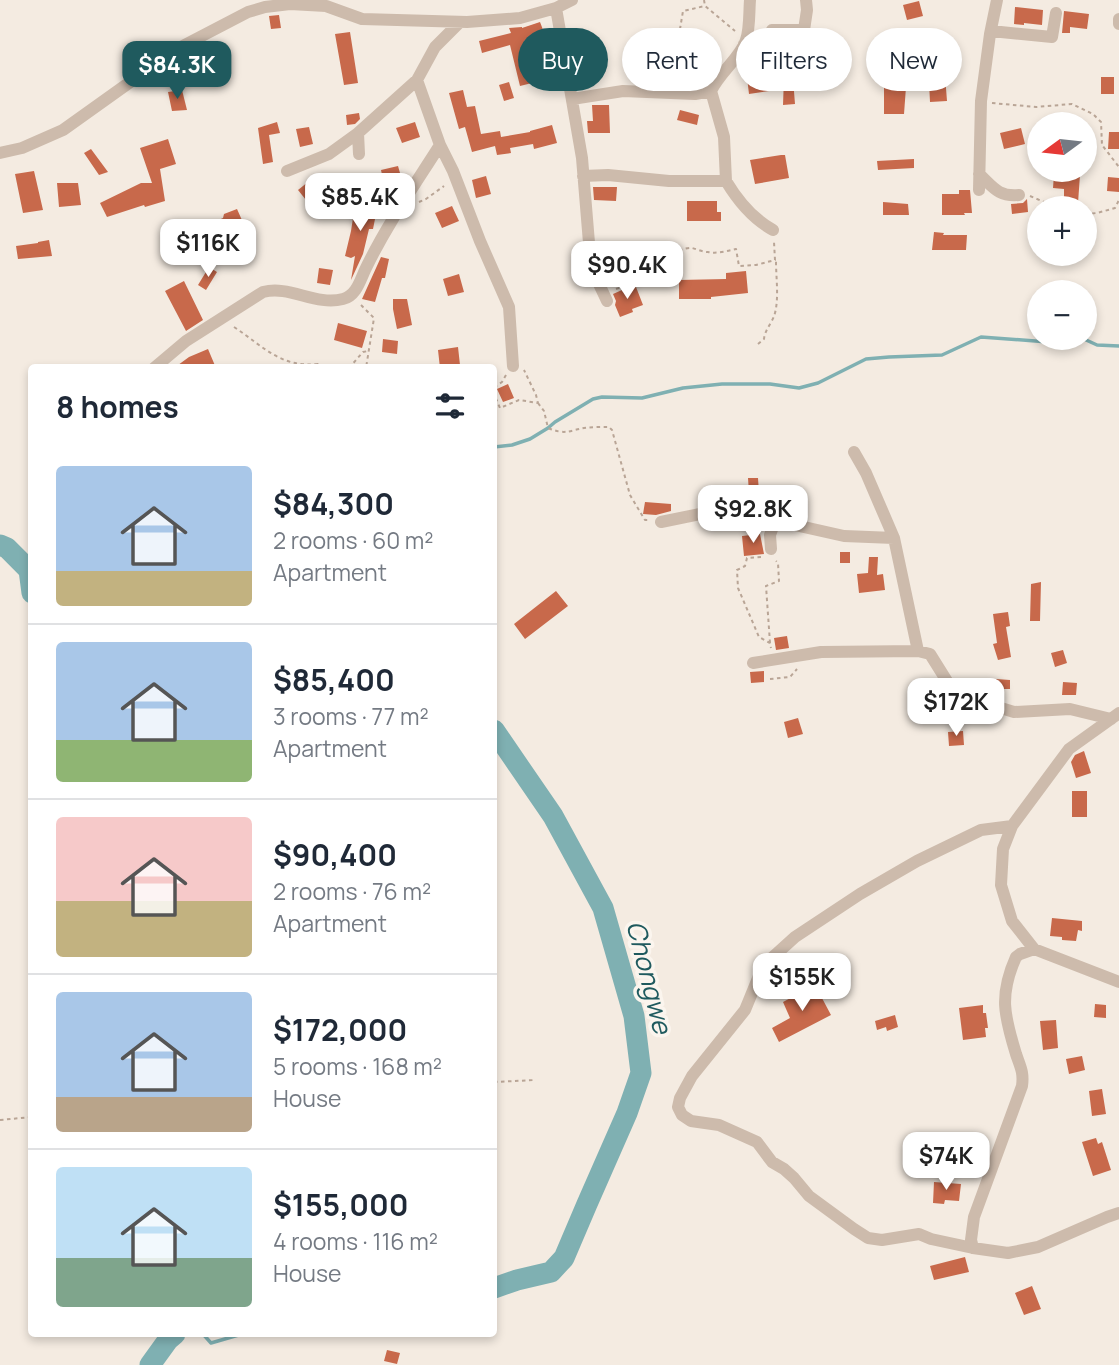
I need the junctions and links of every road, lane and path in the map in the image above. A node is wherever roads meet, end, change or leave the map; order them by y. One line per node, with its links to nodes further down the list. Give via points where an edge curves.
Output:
1 (572, 0): 8 (street)
2 (704, 0): 7 (path)
3 (750, 0): 13 (street)
4 (806, 0): 14 (street)
5 (997, 0): 15 (street)
6 (326, 3): 11 (street, via 362,19); 26 (street, via 248,12 175,50 63,130)
7 (705, 6): 16 (path); 21 (path, via 683,11 675,50 657,76)
8 (556, 8): 11 (street, via 520,18); 22 (street)
9 (1056, 13): 15 (street, via 1052,37)
10 (1119, 19): 12 (street)
11 (460, 22): 19 (street, via 435,47)
12 (1119, 24)
13 (747, 28)
14 (804, 28)
15 (991, 31): 23 (street)
16 (736, 35)
17 (736, 56): 18 (street)
18 (722, 74)
19 (417, 80): 24 (street); 25 (street)
20 (711, 91): 21 (street); 32 (street, via 724,137)
21 (657, 92): 22 (street, via 623,91)
22 (572, 99): 31 (street)
23 (981, 101): 28 (path, via 1036,107 1072,104 1093,114 1101,122 1102,145); 30 (street)
24 (358, 134): 27 (street); 29 (street, via 330,154)
25 (440, 145): 33 (street); 38 (street)
26 (0, 153)
27 (359, 154)
28 (1119, 167)
29 (287, 171)
30 (979, 174): 34 (street); 35 (street, via 1007,196)
31 (583, 176): 32 (street); 44 (street, via 591,267)
32 (726, 181): 41 (street, via 760,223)
33 (456, 182): 38 (path, via 426,199); 48 (street, via 509,307)
34 (978, 190)
35 (1019, 195): 36 (path)
36 (1032, 196)
37 (1119, 200): 39 (path)
38 (401, 206): 43 (street)
39 (1117, 208): 40 (path)
40 (1097, 213)
41 (774, 230): 42 (path)
42 (775, 260): 44 (path, via 739,266 736,249 709,253 689,248 661,262 643,282 609,293); 46 (path, via 775,316)
43 (354, 293): 45 (street, via 329,301 272,290); 47 (path, via 374,318)
44 (607, 300)
45 (222, 318): 49 (street); 50 (path, via 276,358)
46 (758, 344)
47 (369, 351): 51 (path); 52 (path)
48 (512, 362): 53 (path); 55 (path, via 517,360 526,372)
49 (159, 364)
50 (302, 364)
51 (352, 364)
52 (367, 364)
53 (497, 385)
54 (497, 401): 55 (path, via 500,408 519,400)
55 (538, 403): 58 (path, via 548,428 558,432 609,427 630,495 645,520)
56 (854, 452): 59 (street)
57 (775, 521): 58 (street, via 724,509); 59 (street, via 844,536); 60 (street, via 769,535)
58 (661, 522)
59 (894, 538): 62 (street)
60 (771, 549)
61 (770, 643): 61 (path, via 759,637 737,588 737,570 745,566 747,558 769,556 778,563 779,581 766,586); 64 (path)
62 (918, 651): 63 (street); 67 (street, via 930,654 955,694 1014,712 1070,709)
63 (801, 655): 64 (street); 66 (path, via 790,677)
64 (774, 659): 65 (street)
65 (753, 663)
66 (770, 679)
67 (1115, 716): 68 (street, via 1069,749)
68 (1012, 826): 69 (street, via 1003,849 1001,885 1012,921); 76 (street, via 981,830 917,861 795,937 762,966 745,1010 692,1076 678,1107 691,1121 719,1125 757,1142 809,1196 868,1238 919,1234)
69 (1034, 950): 70 (street); 76 (street, via 1016,957 1004,991 1022,1086 974,1217)
70 (1119, 982)
71 (535, 1080): 72 (path)
72 (497, 1082)
73 (28, 1118): 74 (path)
74 (0, 1121)
75 (1119, 1213): 76 (street, via 1038,1247 1008,1253)
76 (973, 1248)

